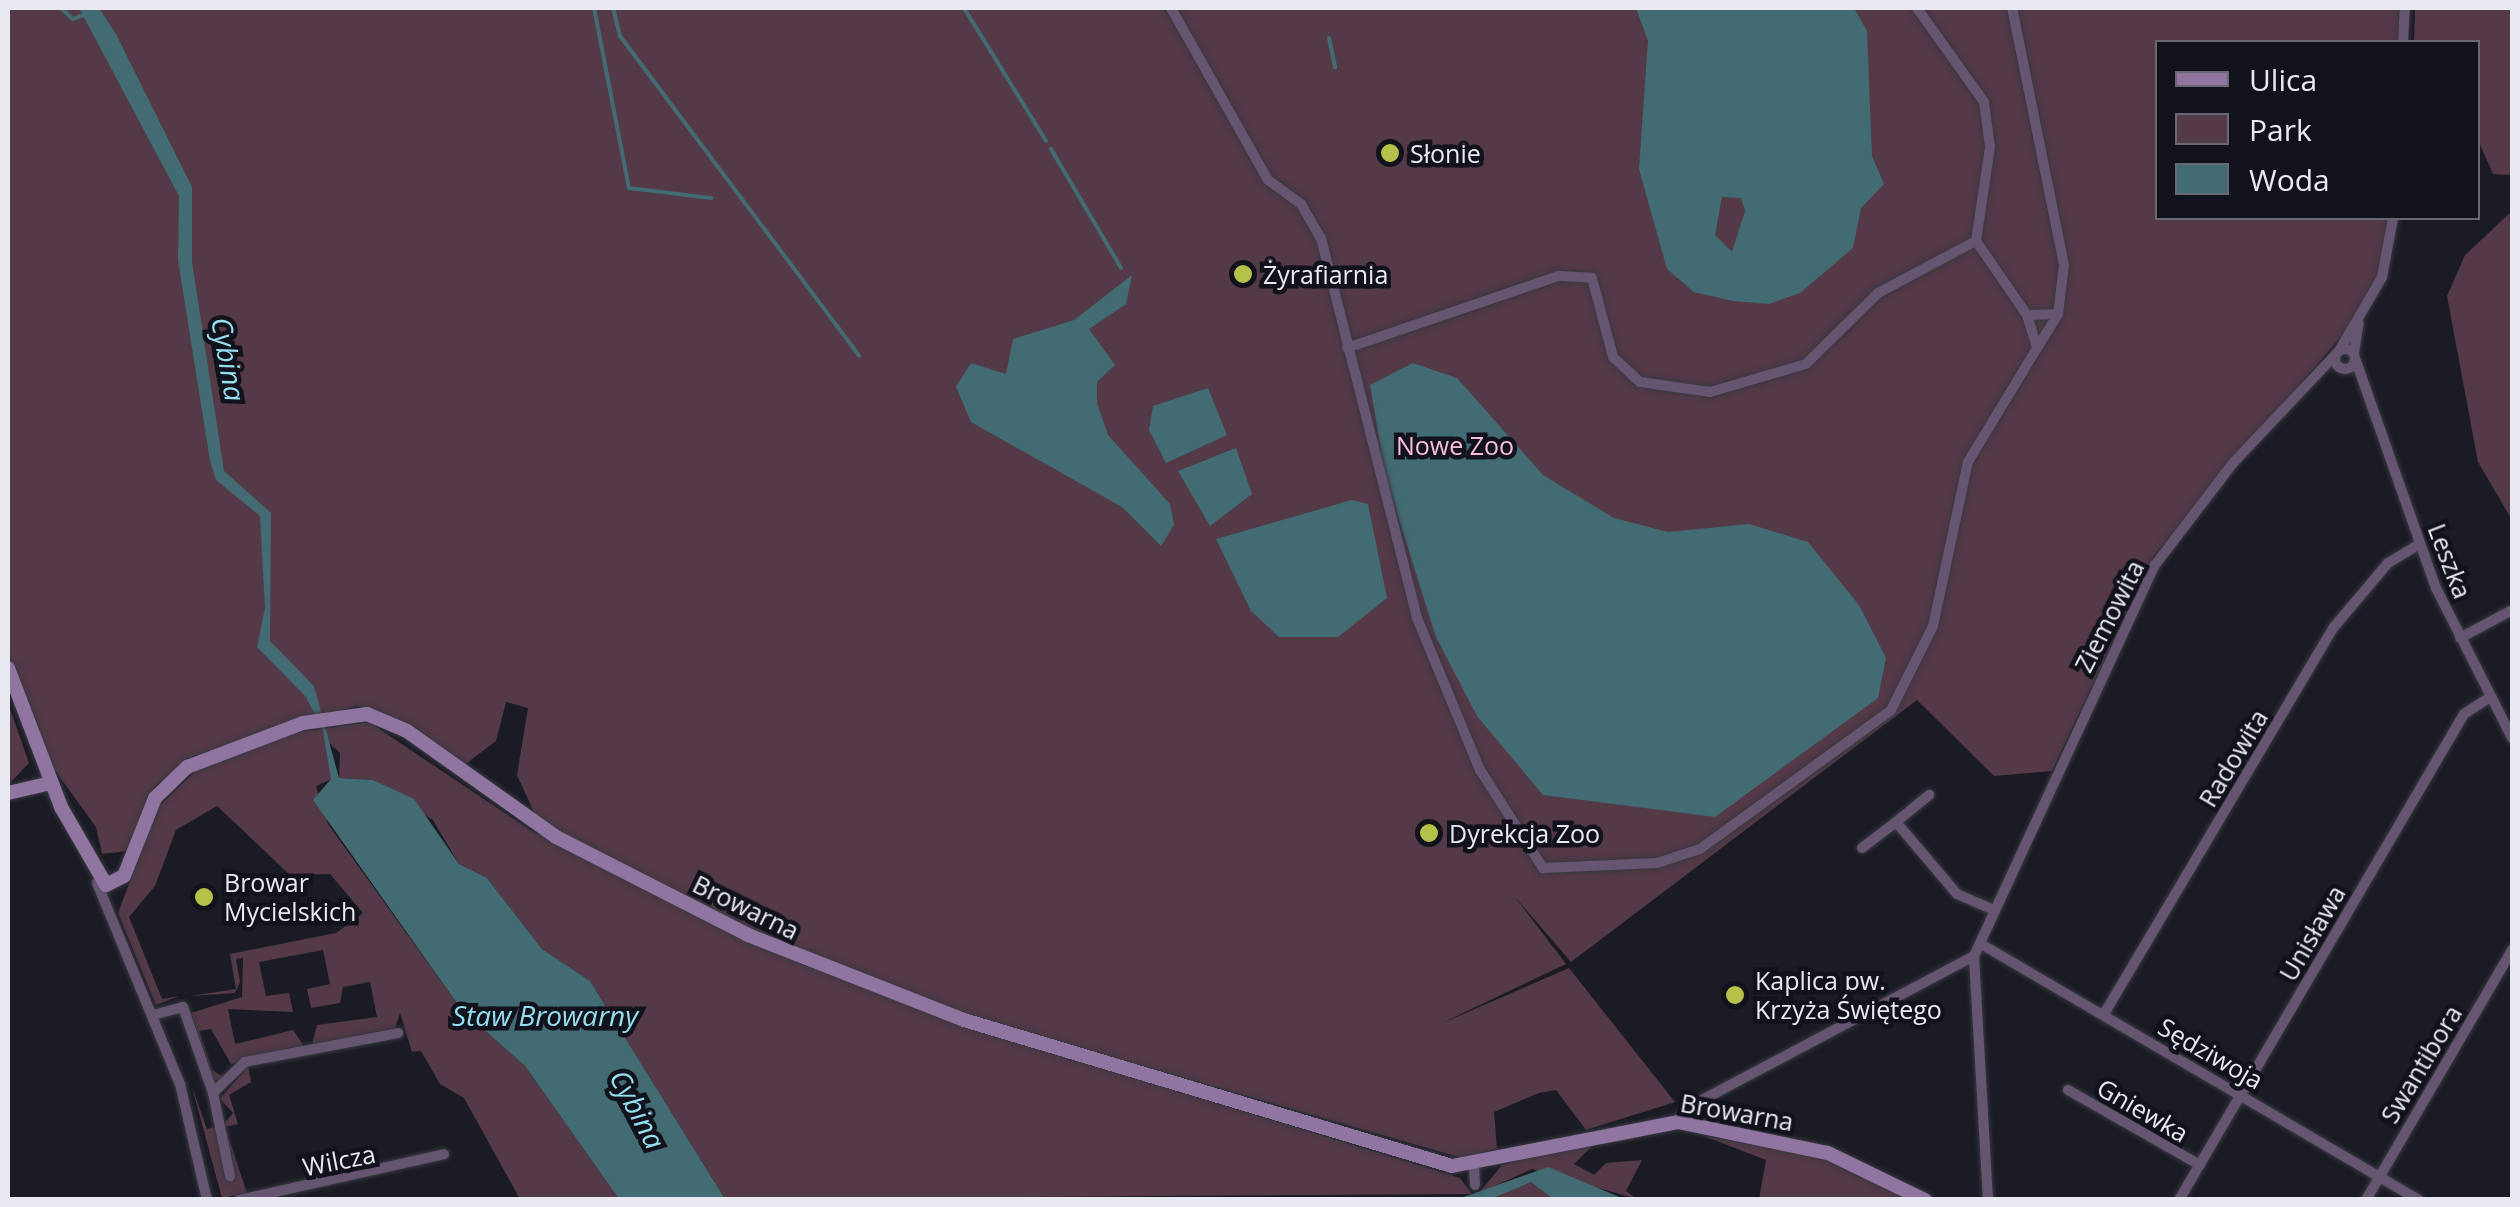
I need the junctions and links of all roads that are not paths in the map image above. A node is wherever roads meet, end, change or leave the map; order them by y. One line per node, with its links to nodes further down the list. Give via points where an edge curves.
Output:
1 (1171, 8): 11 (street, via 1268,180 1311,216)
2 (1916, 8): 7 (street, via 1984,102 1990,147)
3 (2012, 8): 9 (street, via 2064,265)
4 (2405, 8): 5 (street)
5 (2403, 40)
6 (2393, 220): 10 (street, Ziemowita, via 2382,277)
7 (1976, 241): 8 (street); 11 (street, via 1878,293 1806,364 1730,389 1680,392 1624,370 1605,340 1592,278 1559,276)
8 (2027, 314): 9 (street); 12 (street)
9 (2058, 314): 12 (street)
10 (2359, 322): 13 (street, Ziemowita); 14 (street, Ziemowita)
11 (1347, 348): 12 (street, via 1372,468 1446,695 1543,868 1657,864 1700,850 1891,710 1933,626 1968,462)
12 (2037, 348)
13 (2338, 353): 14 (street); 15 (street, Leszka); 16 (street, Ziemowita)
14 (2355, 357): 15 (street); 17 (street, Leszka)
15 (2346, 370): 16 (street); 17 (street, Leszka)
16 (2314, 375): 30 (street, Ziemowita, via 2156,565)
17 (2364, 392): 18 (street, Leszka)
18 (2420, 544): 20 (street, Leszka); 34 (street, Radowita, via 2388,563 2334,628)
19 (2512, 610): 20 (street)
20 (2460, 638): 22 (street, Leszka)
21 (8, 668): 24 (street)
22 (2490, 697): 23 (street, Leszka); 39 (street, Unisława, via 2464,714)
23 (2512, 738)
24 (51, 783): 25 (street); 29 (street)
25 (8, 794)
26 (1929, 794): 27 (street)
27 (1896, 822): 28 (street); 30 (street, via 1957,894)
28 (1862, 848)
29 (97, 883): 35 (street); 43 (street, Browarna, via 124,876 156,798 187,766 303,723 367,714 406,731 525,821 824,968 964,1020 1440,1164)
30 (1994, 910): 31 (street, Ziemowita)
31 (1981, 944): 33 (street, Ziemowita); 34 (street, Sędziwoja)
32 (2512, 950): 45 (street, Swantibora)
33 (1974, 956): 40 (street, via 1712,1094); 51 (street)
34 (2104, 1014): 39 (street, Sędziwoja)
35 (153, 1016): 38 (street, via 183,1008); 48 (street, via 188,1108)
36 (398, 1033): 38 (street, via 244,1062)
37 (2068, 1090): 42 (street, Gniewka)
38 (213, 1093): 44 (street)
39 (2241, 1094): 42 (street, Unisława); 45 (street, Sędziwoja)
40 (1678, 1122): 43 (street, Browarna); 50 (street, Browarna, via 1828,1152)
41 (444, 1154): 47 (street, Wilcza)
42 (2200, 1165): 52 (street, Unisława)
43 (1474, 1166): 46 (street)
44 (230, 1176)
45 (2379, 1177): 53 (street, Swantibora); 54 (street, Sędziwoja)
46 (1475, 1185)
47 (304, 1193): 49 (street, Wilcza)
48 (207, 1200)
49 (239, 1200)
50 (1925, 1200)
51 (1988, 1200)
52 (2179, 1200)
53 (2366, 1200)
54 (2419, 1200)

